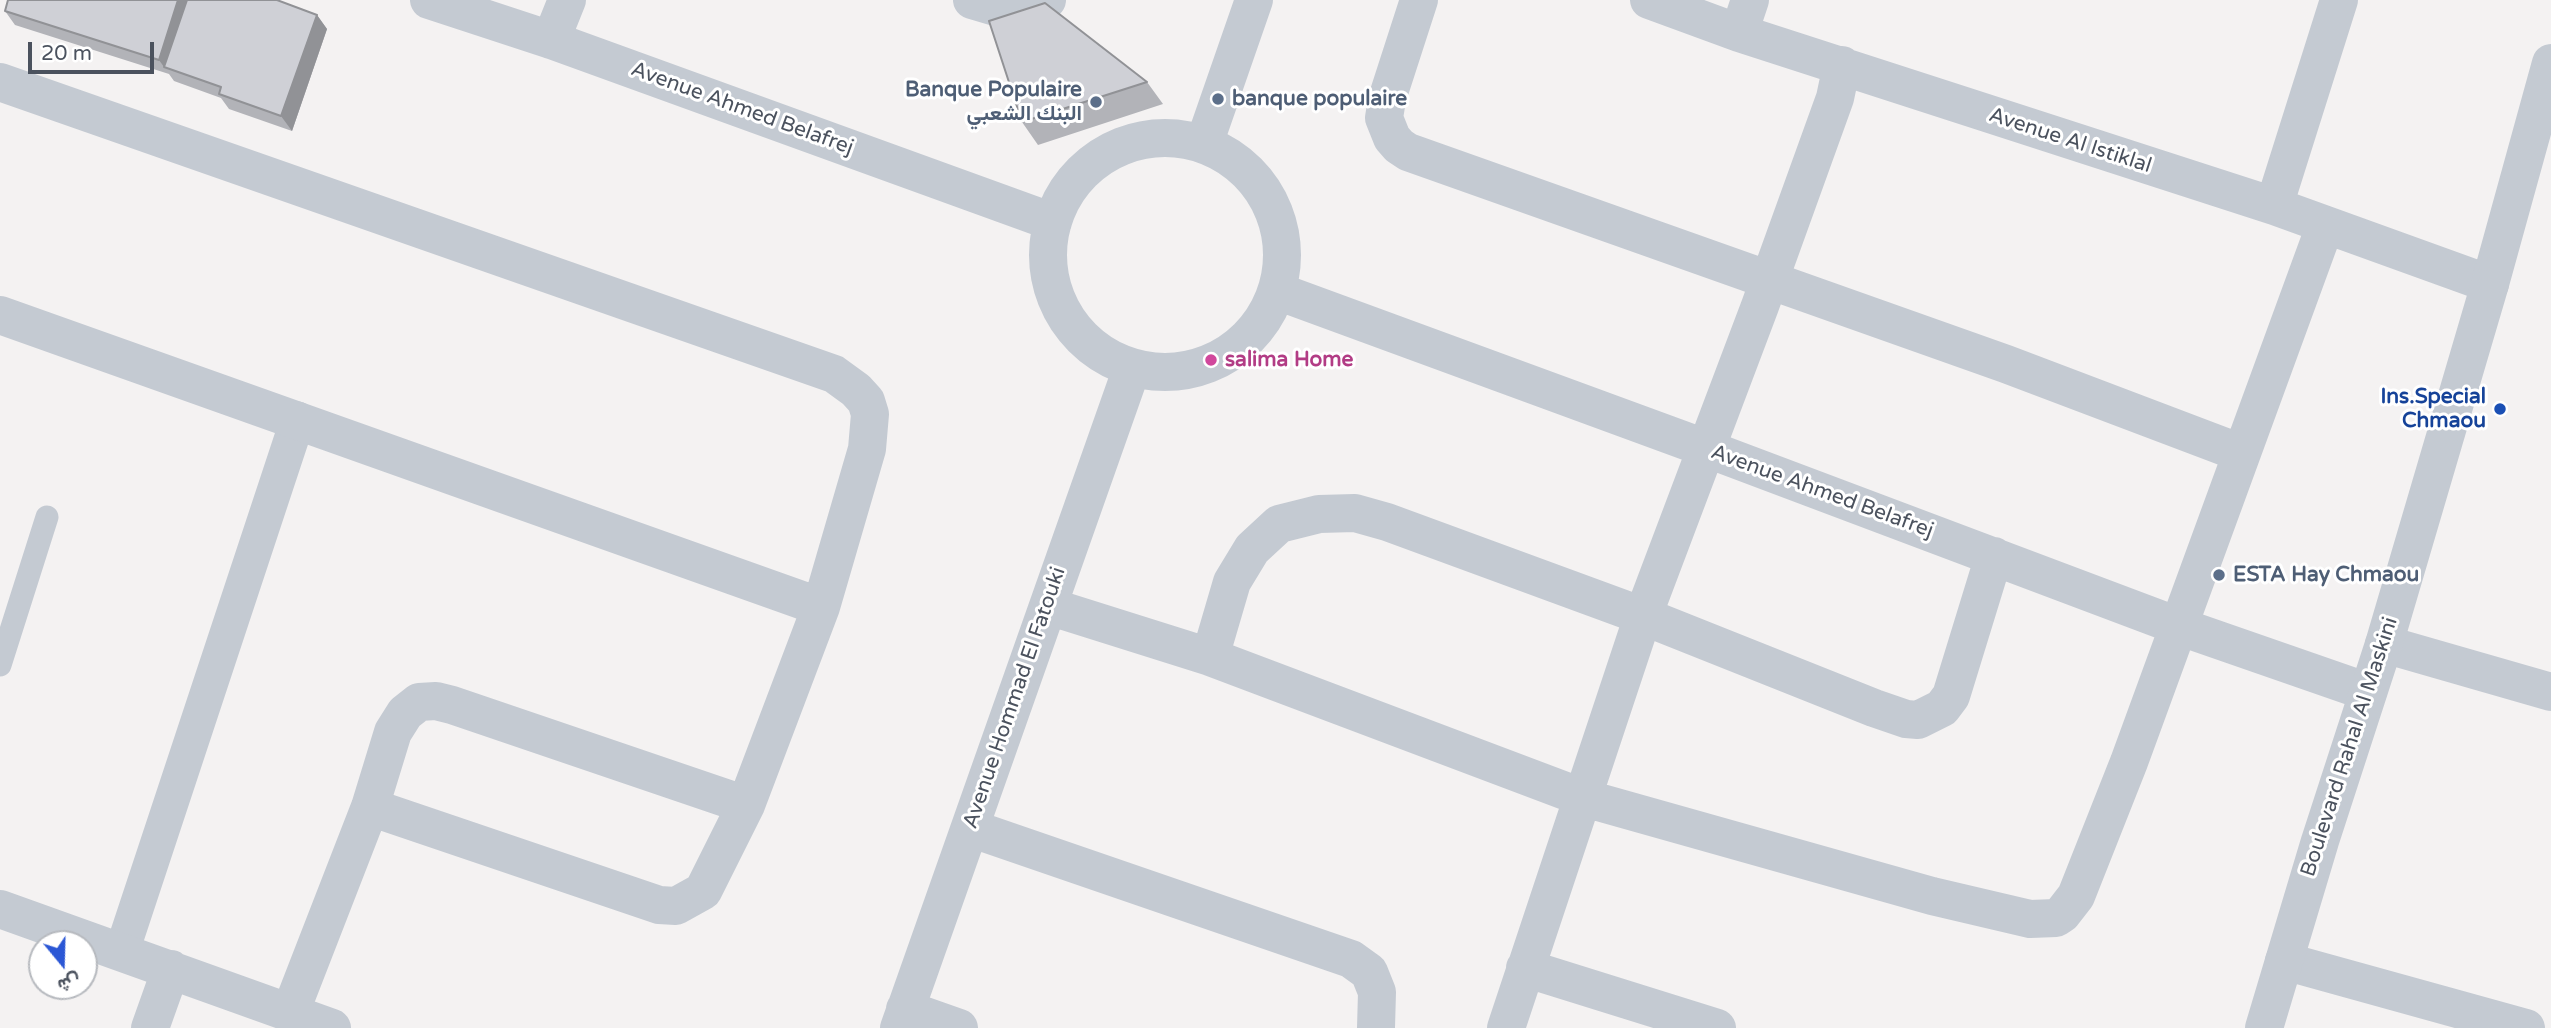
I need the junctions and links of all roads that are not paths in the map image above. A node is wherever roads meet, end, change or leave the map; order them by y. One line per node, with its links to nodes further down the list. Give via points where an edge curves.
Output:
1 (429, 0): 10 (street, Avenue Ahmed Belafrej)
2 (567, 0): 10 (street)
3 (972, 0): 4 (street, via 1017,9)
4 (1047, 0)
5 (1254, 0): 14 (street)
6 (1419, 0): 18 (street, via 1384,118 1399,146)
7 (1649, 0): 9 (street, Avenue Al Istiklal)
8 (2339, 0): 15 (street)
9 (1744, 17): 12 (street, Avenue Al Istiklal)
10 (551, 40): 16 (street, Avenue Ahmed Belafrej)
11 (2551, 63): 19 (street, Boulevard Rahal Al Maskini)
12 (1842, 65): 15 (street, Avenue Al Istiklal); 18 (street, via 1835,98)
13 (0, 82): 29 (street, via 834,374 866,401 870,414 867,449)
14 (1204, 144): 16 (street, via 1158,138 1112,151 1075,180); 20 (street, via 1240,165 1267,195 1283,243)
15 (2274, 206): 17 (street, Avenue Al Istiklal)
16 (1053, 222): 22 (street, via 1048,262 1062,311 1095,350)
17 (2325, 226): 19 (street, Avenue Al Istiklal); 25 (street)
18 (1769, 279): 24 (street); 25 (street)
19 (2490, 284): 32 (street, Boulevard Rahal Al Maskini)
20 (1277, 291): 22 (street, via 1266,315 1231,353 1183,371); 24 (street, Avenue Ahmed Belafrej)
21 (0, 315): 23 (street)
22 (1132, 368): 28 (street, Avenue Hommad El Fatouki)
23 (298, 419): 29 (street); 42 (street)
24 (1705, 449): 27 (street, Avenue Ahmed Belafrej); 30 (street)
25 (2241, 453): 31 (street)
26 (47, 517): 34 (lane)
27 (1994, 556): 30 (street, via 1951,696 1942,708 1918,720 1874,708); 31 (street, Avenue Ahmed Belafrej)
28 (1048, 606): 33 (street); 40 (street, Avenue Hommad El Fatouki)
29 (821, 607): 38 (street)
30 (1643, 616): 33 (street, via 1387,522 1355,513 1319,514 1279,524 1252,549 1232,582); 37 (street)
31 (2178, 626): 35 (street, Avenue Ahmed Belafrej); 37 (street, via 2076,896 2056,918 2030,919 1932,896)
32 (2384, 644): 35 (street, Boulevard Rahal Al Maskini); 36 (street)
33 (1210, 657): 37 (street)
34 (0, 665)
35 (2368, 692): 43 (street, Boulevard Rahal Al Maskini)
36 (2551, 692)
37 (1584, 798): 44 (street)
38 (746, 805): 39 (street, via 703,891 676,906 659,905); 39 (street, via 436,701 419,702 393,732)
39 (370, 807): 46 (street)
40 (970, 828): 47 (street, Avenue Hommad El Fatouki); 51 (street, via 1351,959 1369,972 1377,992)
41 (0, 909): 42 (street)
42 (122, 951): 45 (street)
43 (2284, 961): 54 (street, Boulevard Rahal Al Maskini); 55 (street)
44 (1525, 968): 52 (street); 53 (street)
45 (171, 969): 46 (street); 48 (street)
46 (290, 1013): 49 (street)
47 (902, 1019): 50 (street)
48 (150, 1028)
49 (332, 1028)
50 (959, 1028)
51 (1376, 1028)
52 (1506, 1028)
53 (1717, 1028)
54 (2264, 1028)
55 (2526, 1028)

